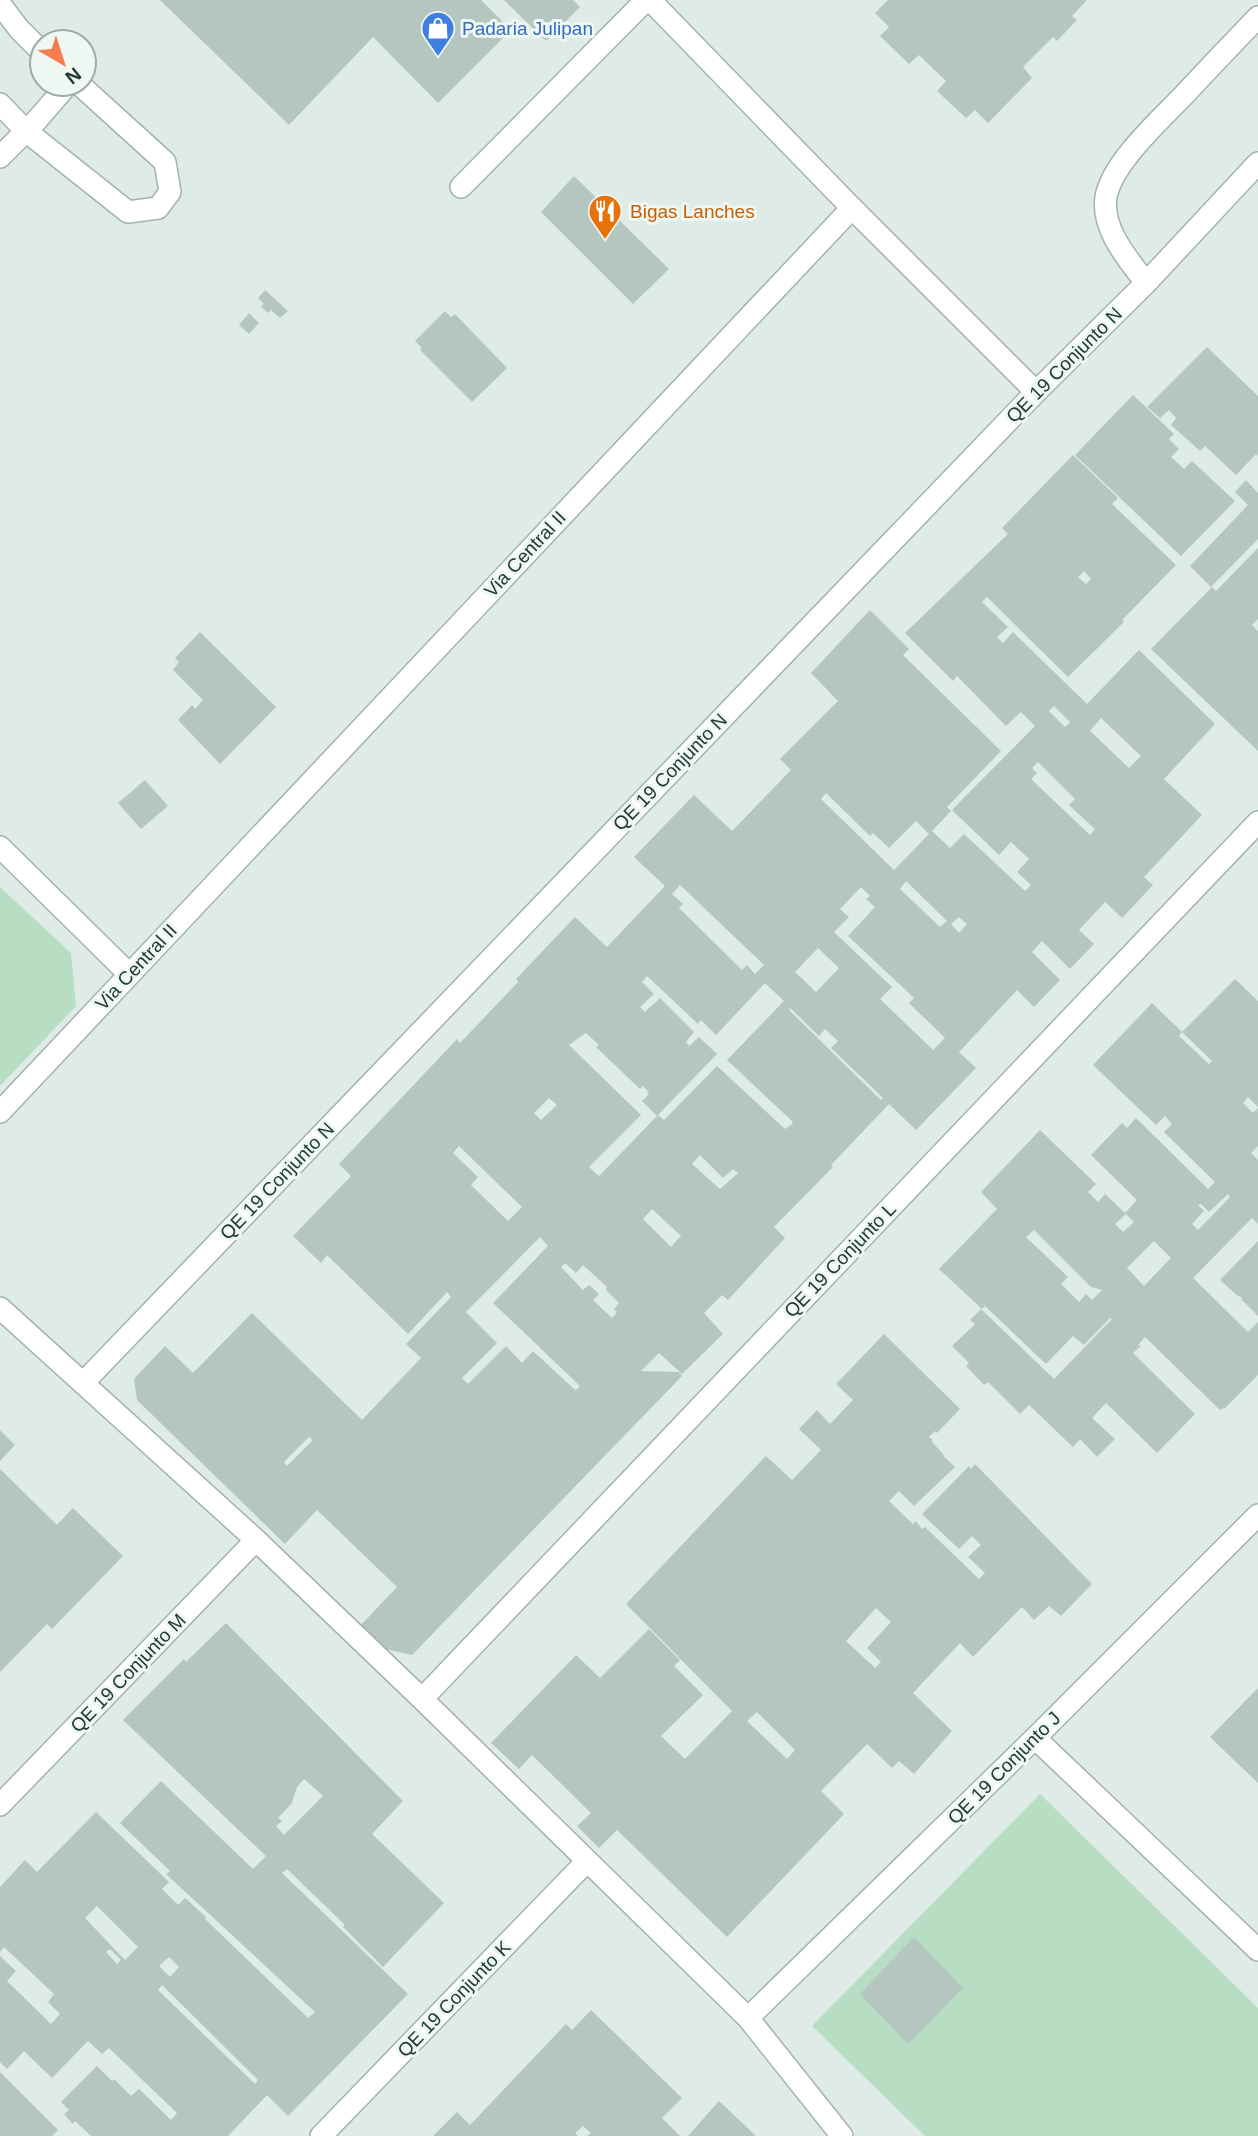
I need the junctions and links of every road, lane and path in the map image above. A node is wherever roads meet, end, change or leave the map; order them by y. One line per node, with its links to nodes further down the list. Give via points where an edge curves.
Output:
1 (648, 0): 11 (street); 12 (street)
2 (0, 4): 4 (street)
3 (1258, 17): 13 (street, via 1115,174 1106,198 1108,222)
4 (28, 38)
5 (55, 98): 8 (street)
6 (94, 98): 8 (street, via 165,162 170,192 158,208 128,212)
7 (0, 104): 8 (street)
8 (26, 131): 9 (street)
9 (0, 157)
10 (1258, 163): 13 (street, QE 19 Conjunto N)
11 (461, 187)
12 (852, 208): 14 (street); 17 (street, Via Central II)
13 (1146, 283): 14 (street, QE 19 Conjunto N)
14 (1036, 392): 20 (street, QE 19 Conjunto N)
15 (1258, 821): 23 (street, QE 19 Conjunto L)
16 (0, 847): 17 (street)
17 (129, 974): 18 (street, Via Central II)
18 (0, 1112)
19 (0, 1308): 20 (street)
20 (83, 1383): 22 (street)
21 (1258, 1515): 24 (street, QE 19 Conjunto J)
22 (256, 1540): 23 (street); 25 (street, QE 19 Conjunto M)
23 (422, 1699): 26 (street)
24 (1035, 1738): 27 (street); 28 (street, QE 19 Conjunto J)
25 (0, 1805)
26 (587, 1861): 28 (street); 29 (street, QE 19 Conjunto K)
27 (1258, 1950)
28 (748, 2018): 30 (street)
29 (321, 2136)
30 (842, 2136)

